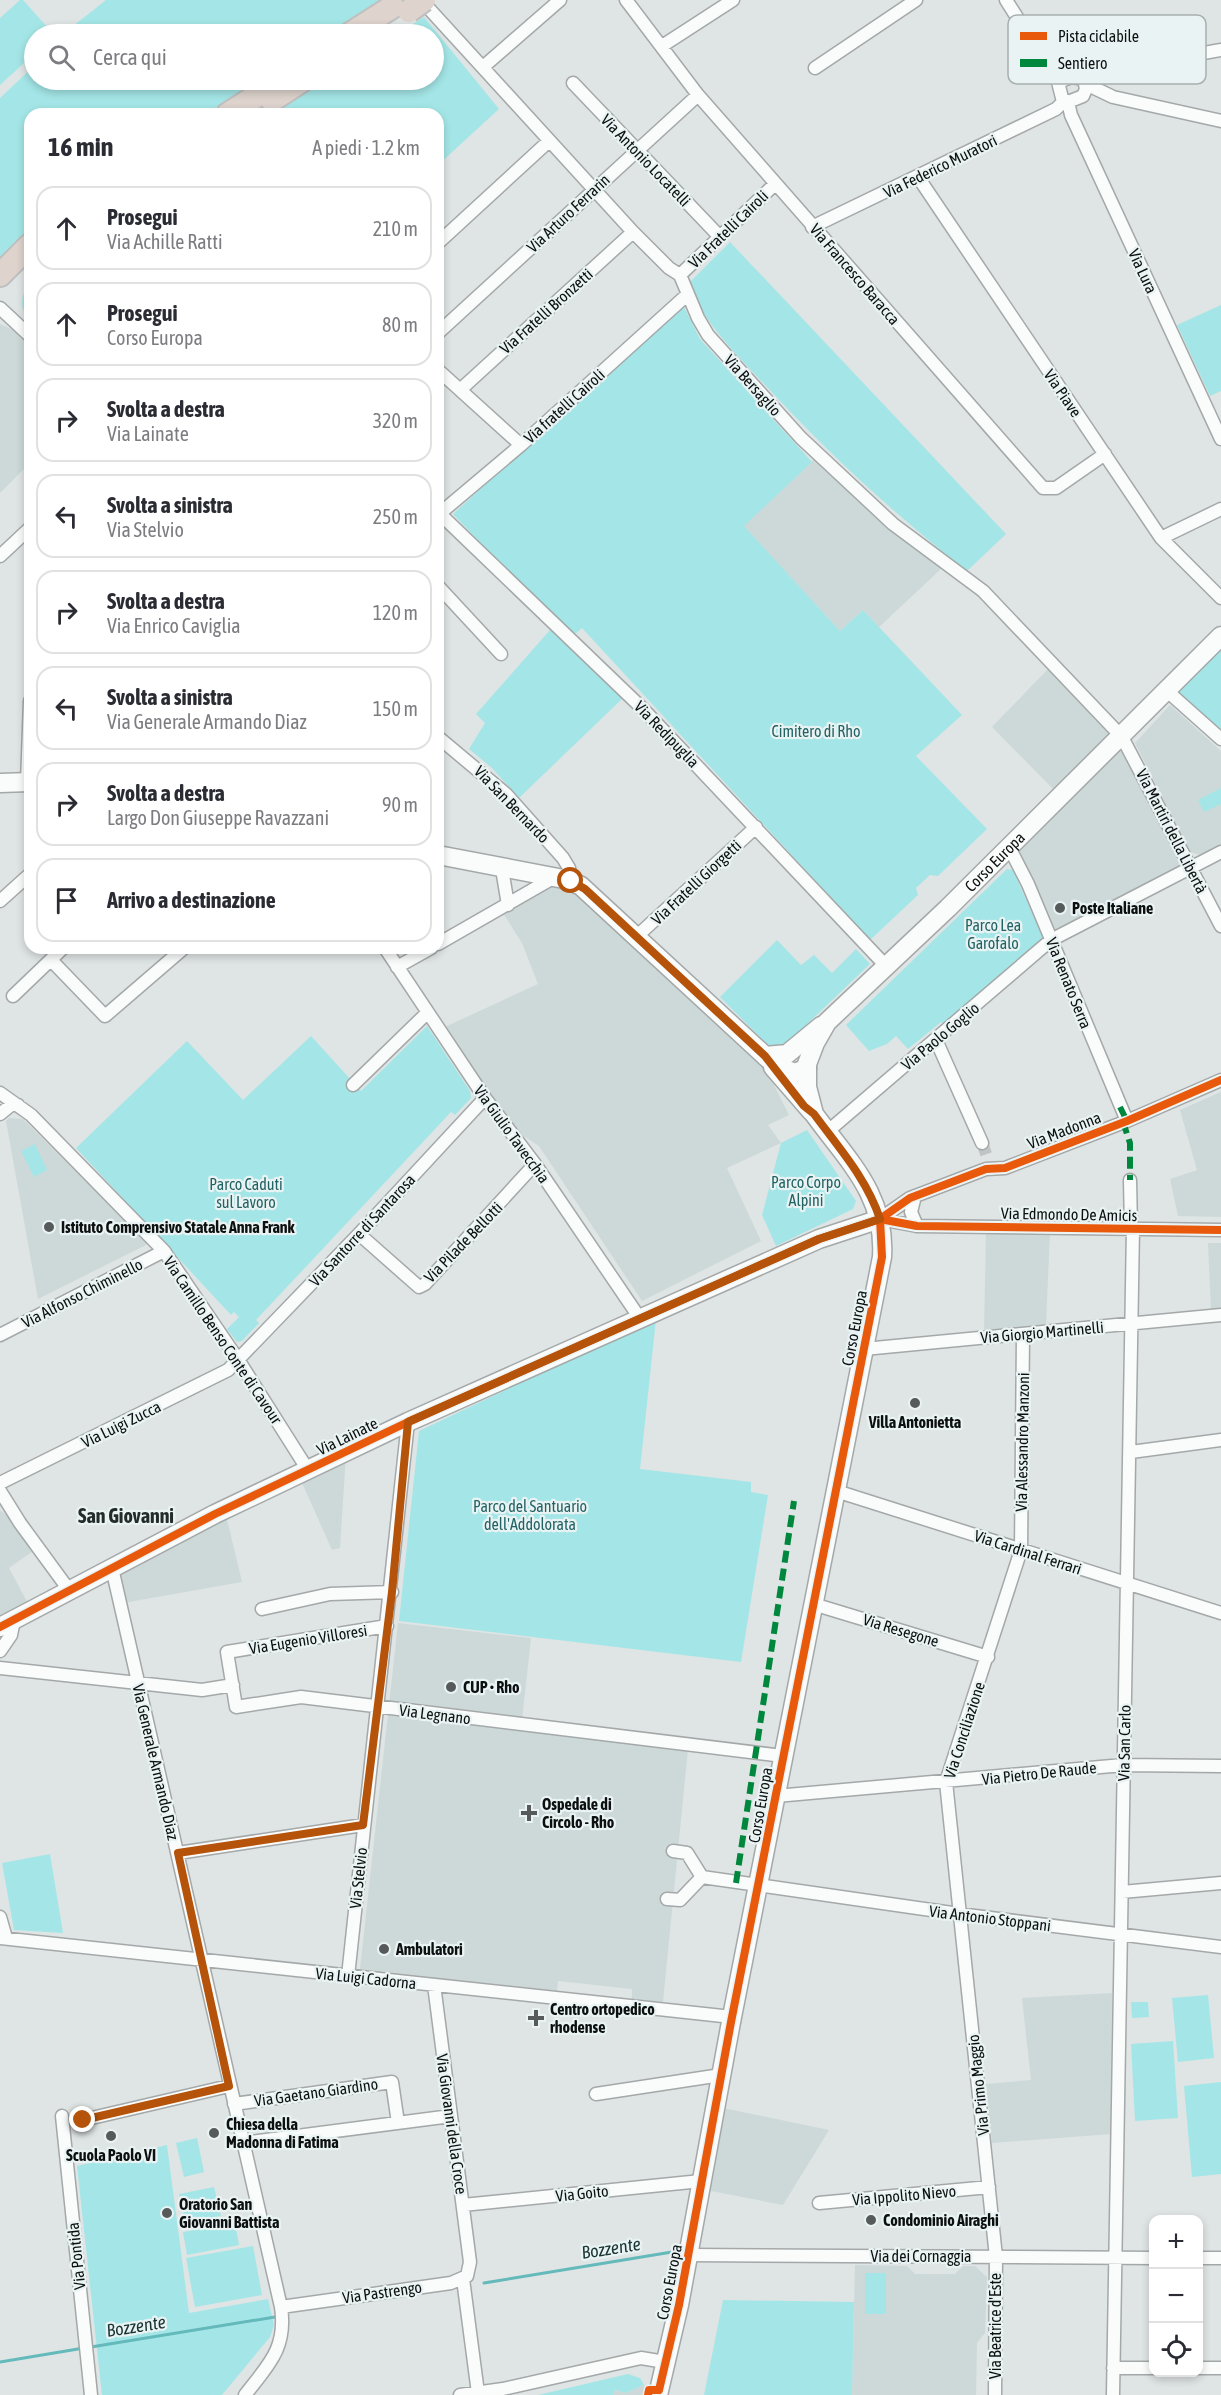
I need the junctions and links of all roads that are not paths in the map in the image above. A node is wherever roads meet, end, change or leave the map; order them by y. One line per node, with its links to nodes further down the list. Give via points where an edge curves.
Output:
1 (560, 0): 15 (street)
2 (626, 0): 12 (street, Via Francesco Baracca)
3 (733, 0): 12 (street)
4 (916, 0): 16 (street)
5 (1006, 0): 7 (street, Via Lura)
6 (411, 2): 8 (highway); 9 (highway); 10 (street, Via Bersaglio)
7 (1016, 15)
8 (369, 24)
9 (384, 24)
10 (435, 24)
11 (444, 32): 15 (street, Via Bersaglio)
12 (662, 46): 23 (street, Via Francesco Baracca)
13 (1221, 50): 14 (street)
14 (1206, 53)
15 (483, 67): 30 (street, Via Bersaglio)
16 (814, 68)
17 (573, 83): 31 (street, Via Antonio Locatelli)
18 (1060, 84): 26 (street, Via Lura)
19 (1085, 84): 25 (street)
20 (1089, 84): 24 (street)
21 (265, 90): 27 (highway)
22 (287, 90): 28 (highway)
23 (698, 95): 31 (street, Via Arturo Ferrarin); 33 (street, Via Francesco Baracca)
24 (1113, 97): 25 (street, Via Federico Muratori); 29 (street)
25 (1082, 98): 26 (street, Via Federico Muratori)
26 (1066, 101): 32 (street, Via Federico Muratori); 49 (street, Via Lura)
27 (237, 108)
28 (259, 108)
29 (1221, 121)
30 (549, 141): 34 (street, Via Bersaglio); 37 (street)
31 (636, 150): 34 (street, Via Arturo Ferrarin); 38 (street, Via Antonio Locatelli)
32 (918, 177): 35 (street, Via Federico Muratori); 51 (street, Via Piave)
33 (775, 184): 35 (street, Via Francesco Baracca); 38 (street, Via Fratelli Cairoli)
34 (594, 189): 36 (street, Via Bersaglio); 45 (street, Via Arturo Ferrarin)
35 (812, 227): 51 (street, Via Francesco Baracca, via 1043,488 1056,488)
36 (633, 232): 41 (street, Via Bersaglio); 48 (street, Via Fratelli Bronzetti)
37 (444, 237)
38 (720, 237): 41 (street, Via Fratelli Cairoli)
39 (24, 252): 42 (highway)
40 (24, 265): 42 (highway)
41 (680, 275): 43 (street, Via Bersaglio)
42 (0, 278)
43 (688, 294): 50 (street, Via fratelli Cairoli); 63 (street, Via Bersaglio, via 708,335 801,438 893,524 983,591)
44 (0, 308): 46 (street)
45 (444, 327)
46 (24, 330)
47 (444, 377): 48 (street)
48 (460, 390): 50 (street)
49 (1221, 439)
50 (521, 445): 53 (street, Via fratelli Cairoli)
51 (1105, 454): 56 (street, Via Piave)
52 (1221, 509): 56 (street)
53 (444, 510)
54 (444, 519): 68 (street, Via Redipuglia, via 643,710)
55 (24, 534): 57 (street)
56 (1161, 538): 59 (street, Via Piave)
57 (0, 556)
58 (444, 592): 61 (street)
59 (1221, 598)
60 (1221, 636): 62 (main road, Corso Europa)
61 (501, 654)
62 (1166, 690): 63 (main road, Corso Europa); 64 (street)
63 (1122, 737): 69 (main road, Corso Europa); 72 (street, Via Martiri della Libertà)
64 (1221, 739)
65 (444, 742): 76 (street, Via San Bernardo, via 507,794 563,858)
66 (0, 783): 67 (main road)
67 (24, 783)
68 (756, 827): 80 (street, Via Fratelli Giorgetti); 88 (street, Via Redipuglia)
69 (1009, 847): 81 (street, Via Renato Serra); 88 (main road, Corso Europa)
70 (1221, 852): 72 (street, Via Paolo Goglio)
71 (444, 856): 73 (main road)
72 (1191, 867): 79 (street, Via Martiri della Libertà); 81 (street, Via Paolo Goglio)
73 (502, 869): 74 (main road); 78 (street)
74 (553, 878): 76 (main road); 78 (street)
75 (24, 879): 77 (street)
76 (571, 881): 80 (main road, via 585,889)
77 (0, 901)
78 (508, 905): 82 (street)
79 (1221, 926)
80 (636, 937): 94 (main road)
81 (1051, 940): 93 (street, Via Paolo Goglio); 103 (street, Via Renato Serra)
82 (444, 941)
83 (57, 954): 87 (street)
84 (177, 954): 87 (street, via 105,1016)
85 (389, 954): 89 (street, Via Giulio Tavecchia)
86 (420, 954): 89 (street)
87 (51, 960): 90 (street)
88 (886, 966): 92 (main road, Corso Europa)
89 (397, 967): 91 (street, Via Giulio Tavecchia)
90 (13, 996)
91 (427, 1013): 97 (street); 99 (street, Via Giulio Tavecchia)
92 (827, 1022): 94 (main road, via 787,1054); 95 (main road, Corso Europa)
93 (936, 1040): 104 (street, Via Paolo Goglio); 105 (street)
94 (765, 1056): 95 (main road, via 793,1060); 102 (main road)
95 (807, 1068): 102 (main road, Corso Europa)
96 (1221, 1080): 103 (street, Via Madonna)
97 (353, 1085)
98 (0, 1093): 100 (street, Via Camillo Benso Conte di Cavour)
99 (485, 1098): 106 (street, Via Giulio Tavecchia); 113 (street, Via Santorre di Santarosa)
100 (18, 1105): 101 (street, via 10,1105); 114 (street, Via Camillo Benso Conte di Cavour)
101 (0, 1114)
102 (814, 1114): 104 (main road, Corso Europa)
103 (1126, 1121): 108 (street, Via Madonna, via 1005,1168 990,1164 986,1169)
104 (827, 1132): 109 (main road, Corso Europa, via 873,1196)
105 (982, 1143)
106 (535, 1164): 113 (street, Via Pilade Bellotti, via 419,1287); 116 (street, Via Giulio Tavecchia)
107 (1130, 1180): 111 (street, Via San Carlo)
108 (915, 1196): 109 (street, Via Madonna); 110 (street, via 911,1212)
109 (880, 1219): 110 (street, Via Edmondo De Amicis); 116 (main road, Via Lainate, via 819,1239); 120 (main road, Corso Europa, via 882,1257)
110 (916, 1226): 111 (street, Via Edmondo De Amicis)
111 (1132, 1228): 112 (street, Via Edmondo De Amicis); 117 (street, Via San Carlo)
112 (1221, 1230)
113 (359, 1234): 121 (street, Via Santorre di Santarosa)
114 (164, 1251): 119 (street, Via Alfonso Chiminello); 121 (street, Via Camillo Benso Conte di Cavour)
115 (1221, 1315): 117 (street, Via Giorgio Martinelli)
116 (641, 1320): 122 (main road, Via Lainate)
117 (1130, 1324): 118 (street, Via Giorgio Martinelli); 124 (street, Via San Carlo)
118 (1023, 1334): 120 (street, Via Giorgio Martinelli); 131 (street, Via Alessandro Manzoni)
119 (0, 1335)
120 (864, 1348): 128 (main road, Corso Europa)
121 (239, 1361): 125 (street, Via Camillo Benso Conte di Cavour); 126 (street, Via Luigi Zucca)
122 (408, 1422): 125 (main road, Via Lainate); 135 (street, Via Stelvio)
123 (1221, 1440): 124 (street)
124 (1131, 1452): 133 (street, Via San Carlo)
125 (308, 1470): 132 (main road, Via Lainate)
126 (0, 1484)
127 (0, 1491): 130 (street)
128 (836, 1491): 131 (street, Via Cardinal Ferrari); 136 (main road, Corso Europa)
129 (0, 1507): 130 (street)
130 (20, 1523): 134 (street)
131 (1021, 1550): 133 (street, Via Cardinal Ferrari); 142 (street, Via Conciliazione)
132 (112, 1568): 134 (main road, Via Lainate); 144 (street, Via Generale Armando Diaz)
133 (1128, 1584): 138 (street, Via Cardinal Ferrari); 148 (street, Via San Carlo)
134 (69, 1590): 139 (main road, Via Lainate)
135 (392, 1592): 137 (street, via 330,1594); 140 (street, Via Stelvio)
136 (813, 1604): 142 (street, Via Resegone); 147 (main road, Corso Europa)
137 (262, 1609)
138 (1221, 1613)
139 (7, 1624): 141 (street, via 11,1635)
140 (387, 1626): 145 (street, Via Eugenio Villoresi, via 227,1652); 146 (street, Via Stelvio)
141 (0, 1651)
142 (988, 1657): 150 (street, Via Conciliazione)
143 (0, 1668): 144 (street)
144 (137, 1683): 145 (street, via 202,1690); 154 (street, Via Generale Armando Diaz)
145 (232, 1684): 146 (street, Via Legnano, via 236,1707 301,1697)
146 (377, 1707): 147 (street, Via Legnano); 152 (street, Via Stelvio)
147 (783, 1756): 151 (main road, Corso Europa)
148 (1123, 1765): 149 (street, Via Pietro De Raude); 150 (street, Via Pietro De Raude); 158 (street, Via San Carlo)
149 (1221, 1766)
150 (946, 1782): 151 (street, Via Pietro De Raude); 160 (street, Via Conciliazione)
151 (776, 1796): 157 (main road, Corso Europa)
152 (363, 1825): 154 (street); 166 (street, Via Stelvio)
153 (673, 1851): 155 (street, via 687,1853)
154 (178, 1853): 165 (street, Via Generale Armando Diaz)
155 (702, 1877): 157 (street, Via Antonio Stoppani); 159 (street, via 680,1900)
156 (1221, 1883): 158 (street)
157 (760, 1887): 160 (street, Via Antonio Stoppani); 168 (main road, Corso Europa)
158 (1122, 1892): 162 (street, Via San Carlo)
159 (668, 1899)
160 (959, 1914): 162 (street, Via Antonio Stoppani); 179 (street, Via Primo Maggio)
161 (0, 1917): 163 (street)
162 (1123, 1935): 164 (street, Via Antonio Stoppani); 184 (street, Via San Carlo)
163 (3, 1938): 165 (street, Via Luigi Cadorna)
164 (1221, 1947)
165 (201, 1960): 166 (street, Via Luigi Cadorna); 170 (street, Via Generale Armando Diaz)
166 (348, 1976): 167 (street, Via Luigi Cadorna)
167 (434, 1985): 168 (street, Via Luigi Cadorna); 174 (street, Via Giovanni della Croce)
168 (732, 2017): 169 (main road, Corso Europa)
169 (721, 2075): 171 (street); 178 (main road, Corso Europa)
170 (229, 2086): 172 (street, Via Generale Armando Diaz); 175 (street)
171 (596, 2094)
172 (234, 2104): 176 (street, Via Gaetano Giardino, via 392,2082); 177 (street, Via Generale Armando Diaz)
173 (62, 2116): 196 (street, Via Pontida)
174 (451, 2116): 176 (street); 181 (street, Via Giovanni della Croce)
175 (83, 2120)
176 (398, 2123): 177 (street)
177 (243, 2143): 189 (street, Via Generale Armando Diaz)
178 (701, 2181): 181 (street, Via Goito); 182 (main road, Corso Europa)
179 (989, 2187): 180 (street, Via Ippolito Nievo); 183 (street, Via Primo Maggio)
180 (819, 2203)
181 (463, 2205): 188 (street, Via Giovanni della Croce, via 470,2262)
182 (688, 2254): 183 (street, Via dei Cornaggia); 190 (main road, Corso Europa)
183 (996, 2257): 184 (street, Via dei Cornaggia); 200 (street, Via Beatrice d'Este)
184 (1116, 2258): 185 (street, Via dei Cornaggia); 191 (street, Via San Carlo)
185 (1149, 2258)
186 (1203, 2258): 187 (street)
187 (1221, 2258)
188 (463, 2279): 189 (street, Via Pastrengo); 195 (street)
189 (281, 2307): 197 (street, Via Generale Armando Diaz, via 280,2346)
190 (665, 2362): 195 (street, via 641,2358); 199 (main road, Corso Europa)
191 (1113, 2368): 192 (street); 201 (street, Via San Carlo)
192 (1149, 2368)
193 (1203, 2368): 194 (street)
194 (1221, 2368)
195 (478, 2393): 198 (street)
196 (91, 2395)
197 (245, 2395)
198 (460, 2395)
199 (658, 2395)
200 (995, 2395)
201 (1113, 2395)

